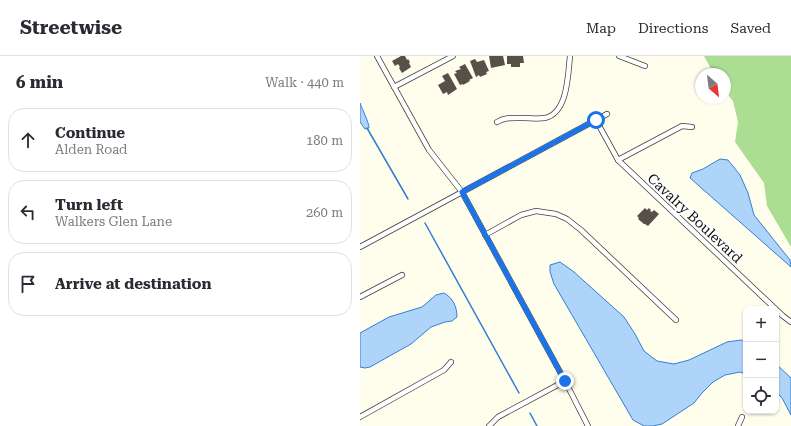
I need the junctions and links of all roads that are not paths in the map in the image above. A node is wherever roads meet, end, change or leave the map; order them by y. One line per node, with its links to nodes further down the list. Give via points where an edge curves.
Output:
1 (377, 56): 6 (street)
2 (453, 56): 6 (street)
3 (570, 56): 9 (street, via 565,96 555,113 546,118 503,118)
4 (619, 56): 5 (street)
5 (645, 66)
6 (394, 87): 12 (street, via 429,150)
7 (607, 114): 8 (street)
8 (596, 120): 11 (street, Cavalry Boulevard); 12 (street)
9 (496, 122)
10 (692, 127): 11 (street, via 682,126)
11 (618, 160): 18 (street, Cavalry Boulevard)
12 (462, 192): 13 (street); 14 (street)
13 (485, 235): 17 (street, via 521,215 536,212 556,214 581,230); 20 (street)
14 (360, 247)
15 (402, 274): 16 (street)
16 (360, 297)
17 (676, 320)
18 (791, 322)
19 (451, 362): 21 (street, via 444,370)
20 (565, 381): 23 (street, via 498,417); 24 (street)
21 (360, 417)
22 (742, 418): 25 (street)
23 (489, 426)
24 (588, 426)
25 (738, 426)

